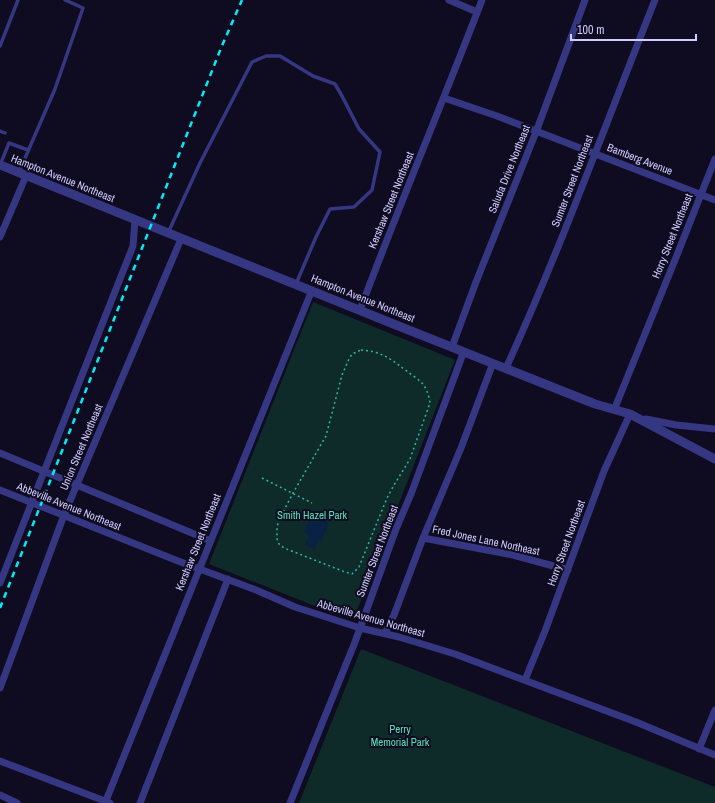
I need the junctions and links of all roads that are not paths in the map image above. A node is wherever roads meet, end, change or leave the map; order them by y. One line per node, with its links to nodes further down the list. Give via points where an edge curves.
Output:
1 (18, 0): 8 (lane)
2 (65, 0): 13 (lane, via 83,8 55,89)
3 (449, 0): 7 (street)
4 (482, 0): 7 (street)
5 (585, 0): 11 (street, Saluda Drive Northeast)
6 (655, 0): 14 (street, Sumter Street Northeast)
7 (477, 12): 9 (street, Kershaw Street Northeast)
8 (0, 46)
9 (444, 98): 11 (street, Bamberg Avenue); 26 (street, Kershaw Street Northeast)
10 (0, 131): 12 (lane)
11 (536, 132): 14 (street, Bamberg Avenue); 27 (street, Saluda Drive Northeast)
12 (5, 133)
13 (28, 150): 16 (lane, via 9,143); 17 (lane)
14 (595, 154): 18 (street, Bamberg Avenue); 30 (street, Sumter Street Northeast, via 530,317)
15 (715, 159): 18 (street, Horry Street Northeast)
16 (0, 165): 17 (street, Hampton Avenue Northeast)
17 (22, 174): 20 (street, Hampton Avenue Northeast); 22 (street)
18 (701, 194): 19 (street, Bamberg Avenue); 31 (street, Horry Street Northeast)
19 (715, 200)
20 (134, 220): 21 (street, Hampton Avenue Northeast); 36 (street, via 132,246)
21 (168, 234): 23 (street, Hampton Avenue Northeast); 24 (lane, via 200,163 252,62 266,56 280,56 313,76 335,84 359,129 380,152 372,190 354,207 330,209)
22 (0, 237)
23 (181, 239): 24 (street, Hampton Avenue Northeast); 37 (street, Union Street Northeast)
24 (296, 284): 25 (street, Hampton Avenue Northeast)
25 (312, 290): 26 (street, Hampton Avenue Northeast); 42 (street, Kershaw Street Northeast)
26 (360, 310): 27 (street, Hampton Avenue Northeast)
27 (452, 346): 28 (street, Hampton Avenue Northeast)
28 (464, 351): 29 (street, Hampton Avenue Northeast); 47 (street, Sumter Street Northeast)
29 (493, 363): 30 (street, Hampton Avenue Northeast); 41 (street)
30 (506, 368): 31 (street, Hampton Avenue Northeast)
31 (614, 410): 32 (street, Hampton Avenue Northeast)
32 (630, 414): 33 (street, via 653,421); 35 (street, Hampton Avenue Northeast); 44 (street, Horry Street Northeast, via 604,471)
33 (715, 429)
34 (0, 453): 36 (street, Abbeville Avenue Northeast)
35 (715, 459)
36 (44, 470): 37 (street, Abbeville Avenue Northeast); 39 (street)
37 (77, 484): 40 (street, Union Street Northeast); 42 (street, Abbeville Avenue Northeast)
38 (0, 490): 39 (street, Abbeville Avenue Northeast)
39 (32, 502): 40 (street, Abbeville Avenue Northeast); 46 (street)
40 (64, 515): 43 (street, Abbeville Avenue Northeast); 50 (street, Union Street Northeast)
41 (423, 538): 44 (street, Fred Jones Lane Northeast, via 513,555); 48 (street)
42 (210, 540): 43 (street, Kershaw Street Northeast)
43 (200, 568): 45 (street, Abbeville Avenue Northeast); 56 (street, Kershaw Street Northeast)
44 (568, 570): 49 (street, Horry Street Northeast)
45 (228, 579): 47 (street, Abbeville Avenue Northeast, via 295,607); 58 (street)
46 (0, 583)
47 (360, 628): 48 (street, Abbeville Avenue Northeast); 59 (street, Sumter Street Northeast)
48 (385, 633): 49 (street, Abbeville Avenue Northeast, via 455,654)
49 (525, 680): 52 (street, Abbeville Avenue Northeast)
50 (0, 688)
51 (715, 710): 52 (street)
52 (699, 749): 53 (street, Abbeville Avenue Northeast)
53 (715, 755)
54 (0, 761): 56 (street)
55 (0, 795): 57 (street)
56 (107, 802)
57 (17, 803)
58 (140, 803)
59 (290, 803)

